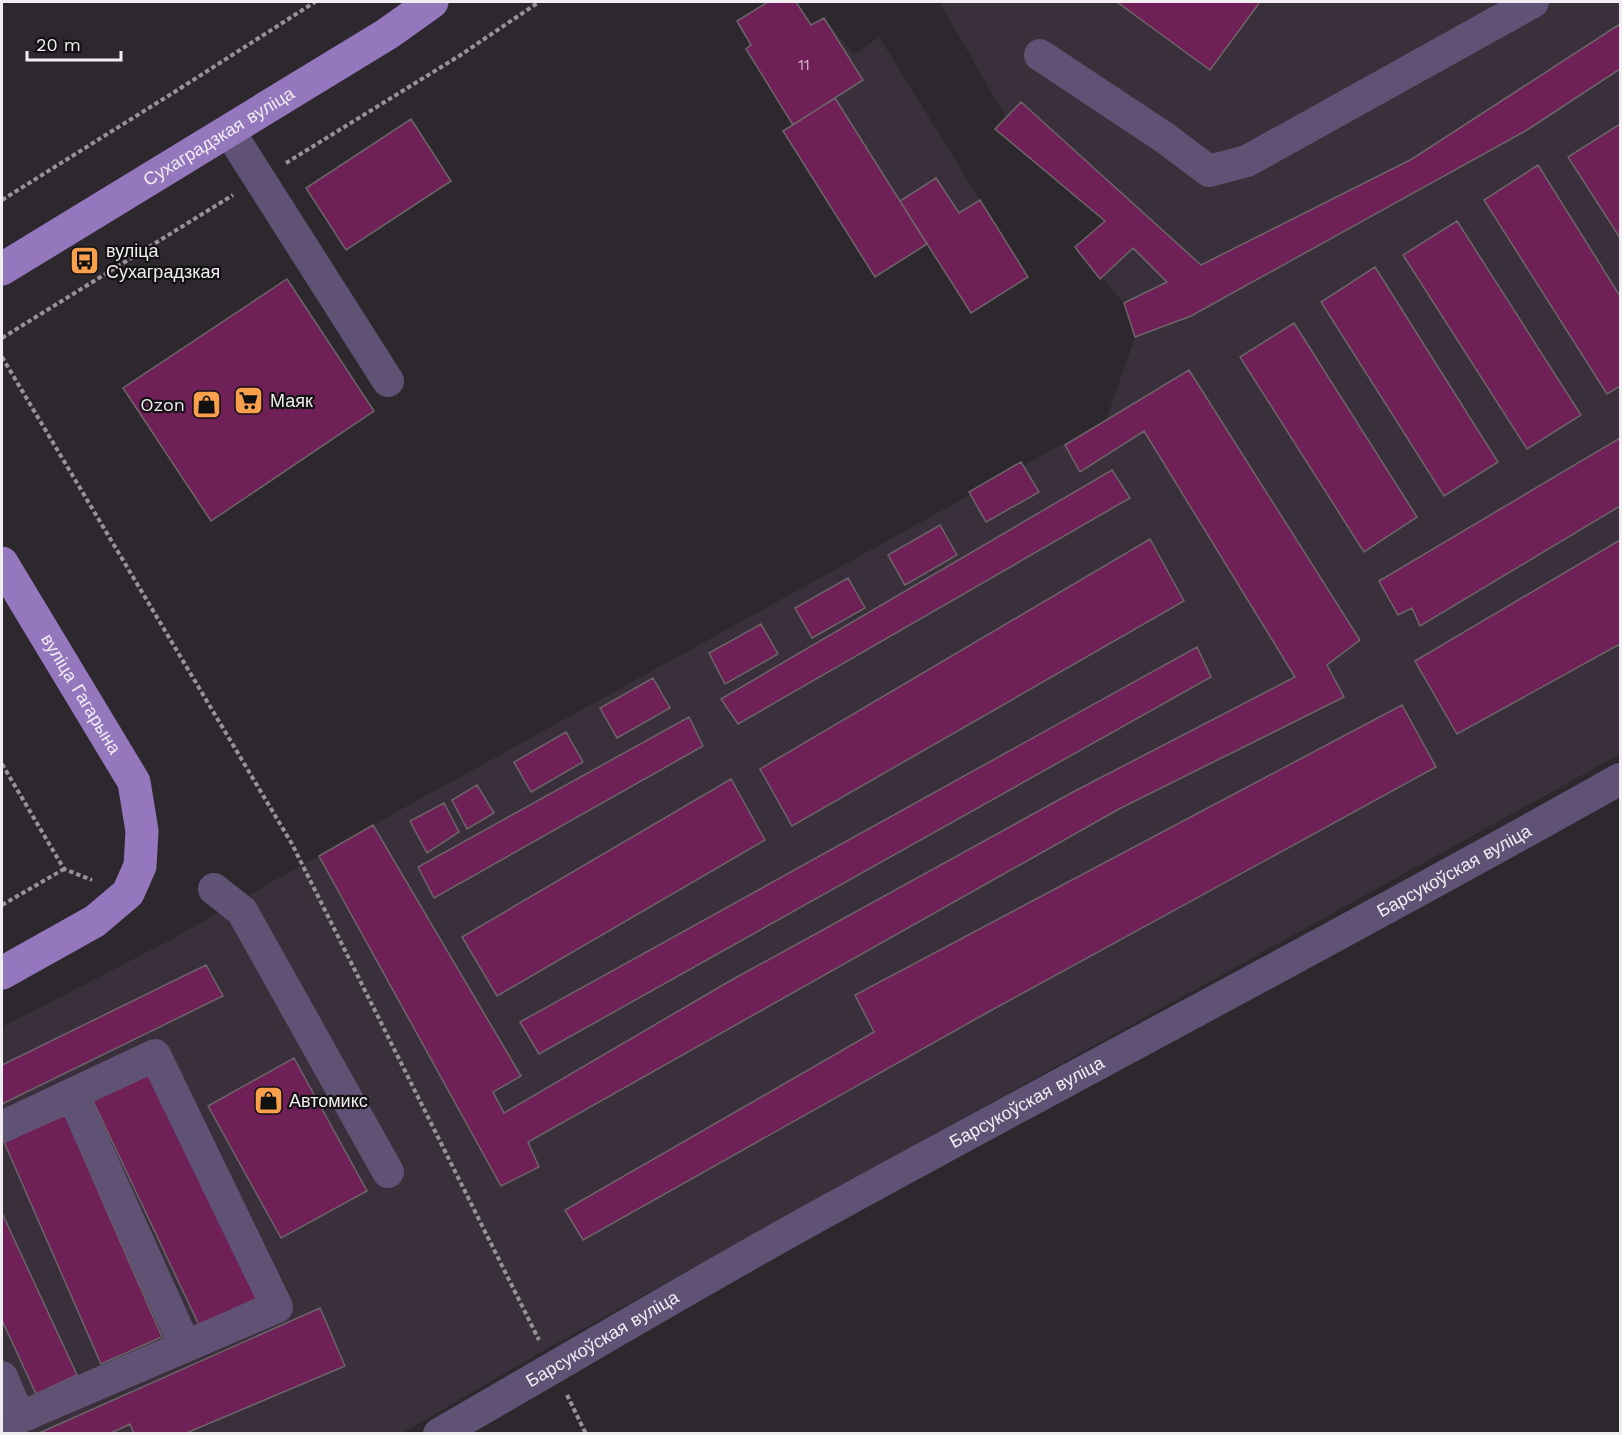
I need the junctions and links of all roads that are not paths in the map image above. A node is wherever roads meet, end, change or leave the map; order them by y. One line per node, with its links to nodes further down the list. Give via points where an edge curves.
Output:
1 (432, 2): 4 (main road, Сухаградзкая вуліца)
2 (1533, 2): 3 (lane, via 1247,161 1209,171)
3 (1040, 55)
4 (228, 131): 5 (main road, Сухаградзкая вуліца); 6 (lane)
5 (2, 270)
6 (388, 381)
7 (2, 563): 10 (main road, вуліца Гагарына, via 134,782 142,831 140,866 128,893 95,921)
8 (1620, 779): 17 (lane, Барсукоўская вуліца, via 814,1218)
9 (214, 889): 13 (lane, via 242,911)
10 (2, 973)
11 (72, 1094): 12 (lane); 14 (lane); 14 (lane, via 155,1055 277,1307)
12 (2, 1127)
13 (388, 1173)
14 (185, 1346): 16 (lane)
15 (2, 1377): 16 (lane)
16 (10, 1421)
17 (438, 1434)

